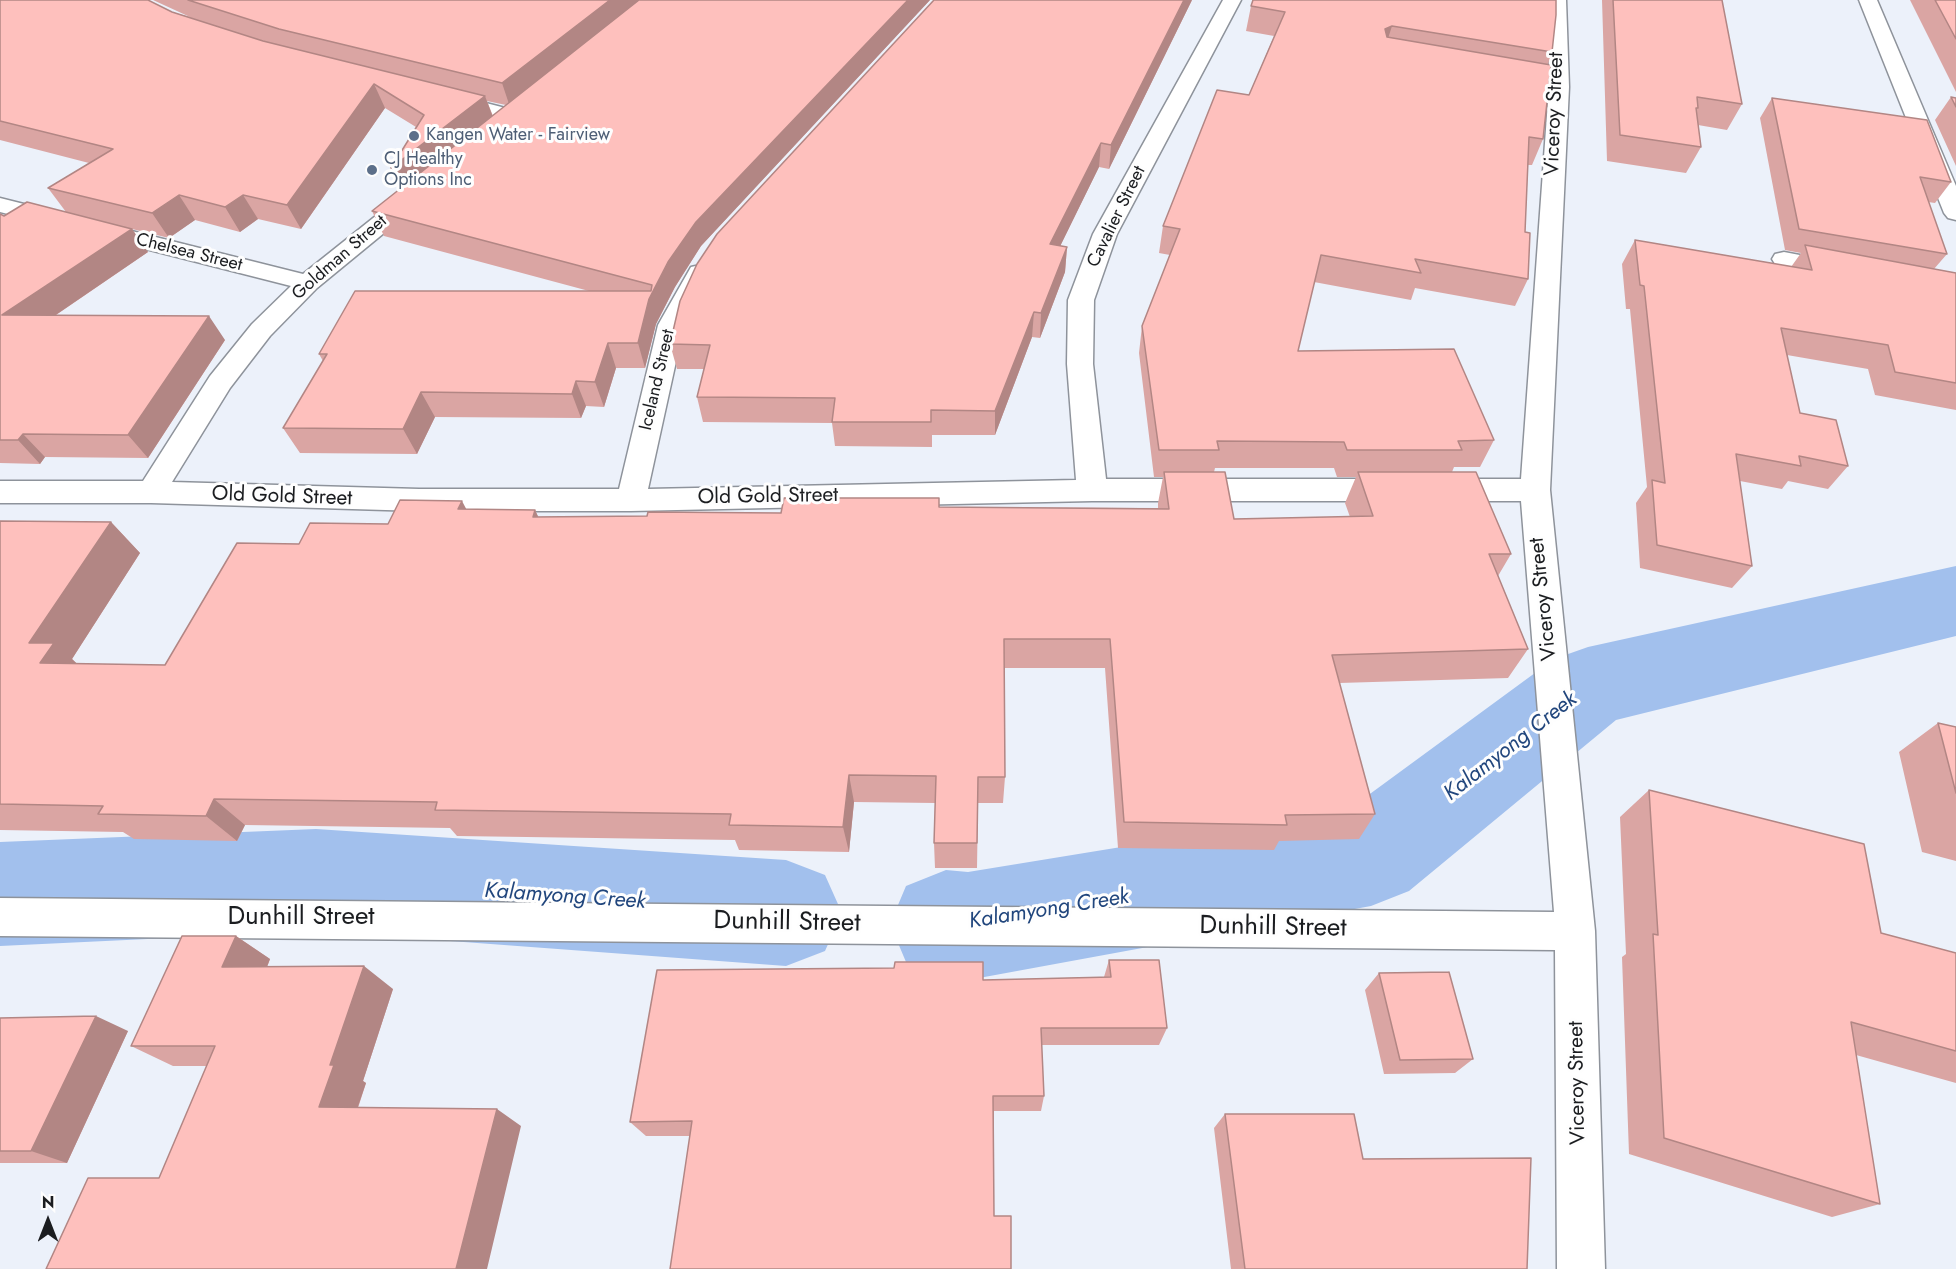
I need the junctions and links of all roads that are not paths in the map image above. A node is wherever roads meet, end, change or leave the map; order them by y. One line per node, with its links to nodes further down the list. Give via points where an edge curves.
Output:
1 (1232, 0): 13 (street, Cavalier Street, via 1105,234 1081,300 1080,364)
2 (1557, 0): 14 (street, Viceroy Street, via 1558,87)
3 (1868, 0): 8 (street)
4 (433, 96): 5 (street)
5 (514, 117)
6 (432, 182): 12 (street, Goldman Street)
7 (0, 205): 12 (street, Chelsea Street)
8 (1956, 213)
9 (712, 253): 17 (street, Iceland Street, via 670,325)
10 (1784, 260): 11 (street)
11 (1864, 274)
12 (308, 283): 16 (street, Goldman Street, via 261,330 220,382)
13 (1092, 490): 14 (street, Old Gold Street); 17 (street, Old Gold Street)
14 (1535, 490): 19 (street, Viceroy Street)
15 (0, 492): 16 (street, Old Gold Street)
16 (151, 492): 17 (street, Old Gold Street, via 361,500)
17 (631, 500)
18 (0, 917): 19 (street, Dunhill Street)
19 (1575, 931): 20 (street, Viceroy Street)
20 (1581, 1269)

